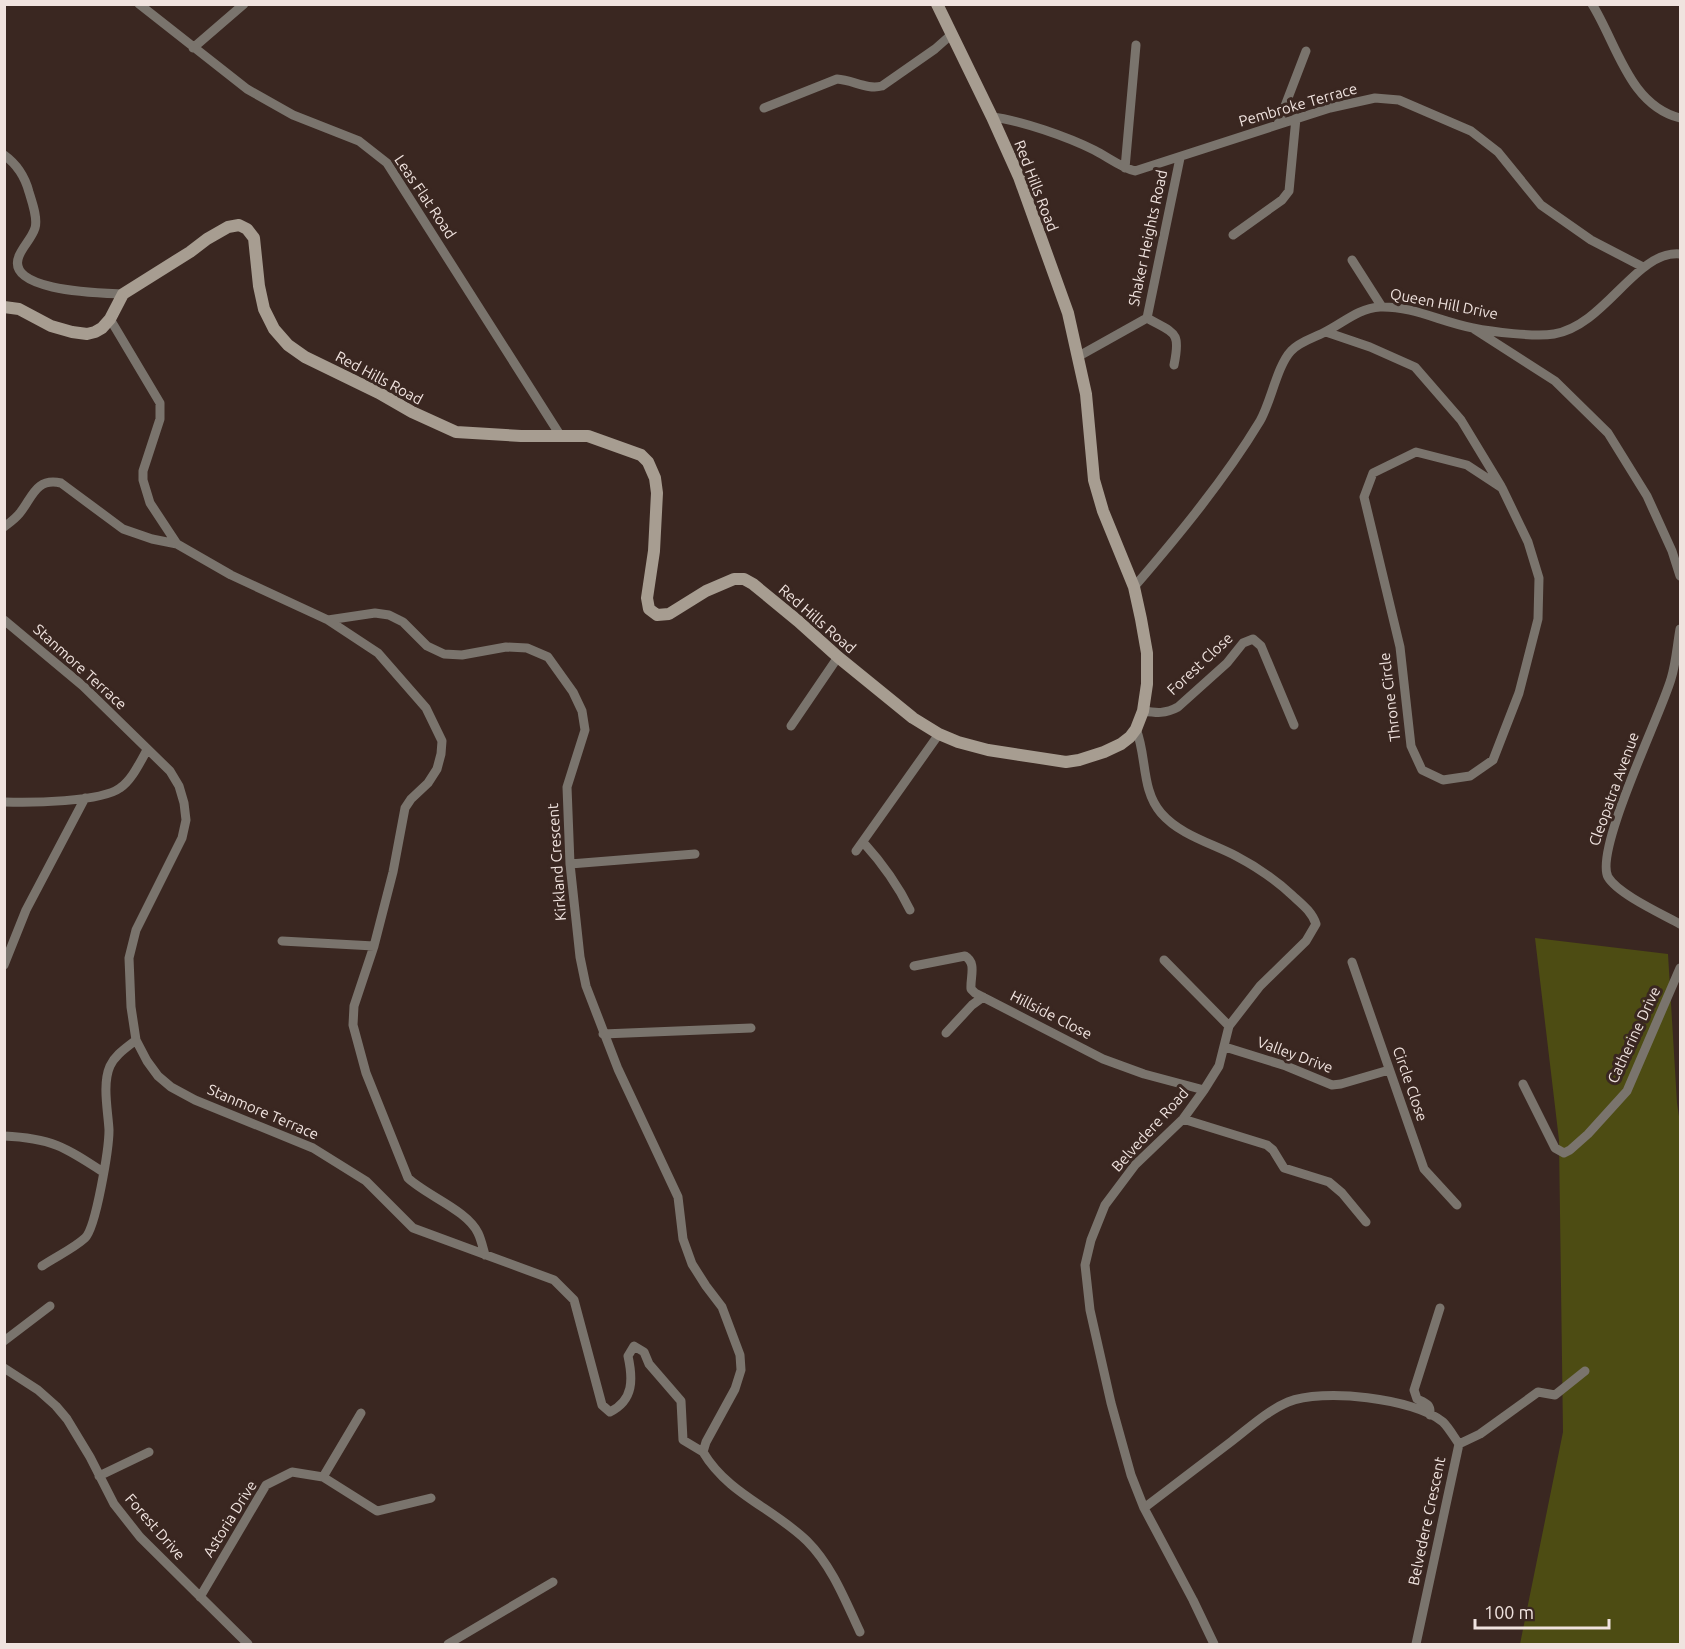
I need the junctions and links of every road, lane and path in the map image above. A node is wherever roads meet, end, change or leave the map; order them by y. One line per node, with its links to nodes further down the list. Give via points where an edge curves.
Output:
1 (139, 4): 7 (street, Leas Flat Road)
2 (244, 4): 7 (street)
3 (937, 4): 5 (main road, Red Hills Road)
4 (1592, 4): 12 (street, via 1629,77 1656,107)
5 (952, 34): 9 (street, via 882,86 873,88 837,79); 10 (main road, Red Hills Road)
6 (1137, 45): 16 (street)
7 (193, 48): 30 (street, Leas Flat Road, via 247,90 293,115 359,141 387,163)
8 (1306, 51): 13 (street)
9 (764, 108)
10 (992, 117): 16 (street, via 1008,118 1092,149); 28 (main road, Red Hills Road, via 1019,177 1068,313)
11 (1296, 118): 13 (street, Pembroke Terrace); 17 (street, via 1289,191); 20 (street, Pembroke Terrace, via 1375,98 1399,100 1438,116 1471,131 1498,152 1541,205 1591,240)
12 (1680, 118)
13 (1278, 124): 15 (street, Pembroke Terrace)
14 (4, 155): 21 (street, via 15,163 26,181 34,207 36,227 18,257 21,273 47,287)
15 (1180, 158): 16 (street, Pembroke Terrace, via 1135,171); 24 (street, Shaker Heights Road)
16 (1125, 168)
17 (1233, 235)
18 (1680, 254): 20 (street, Queen Hill Drive, via 1659,256)
19 (1352, 260): 23 (street)
20 (1643, 267): 26 (street, Queen Hill Drive, via 1593,316 1576,327 1553,334)
21 (123, 294): 25 (main road); 30 (main road, Red Hills Road, via 207,239 239,225 254,237 264,309 274,329 305,357 456,432)
22 (4, 307): 25 (main road, via 19,309 51,326 87,334 96,332)
23 (1382, 307): 26 (street, Queen Hill Drive, via 1424,313); 27 (street, Queen Hill Drive, via 1350,316)
24 (1147, 318): 28 (street, Shaker Heights Road); 29 (street, via 1176,338)
25 (110, 319): 33 (street, via 160,403 160,419 143,480 150,503)
26 (1472, 328): 34 (street, via 1555,381 1608,433 1647,496)
27 (1326, 332): 31 (street, Throne Circle, via 1370,346 1415,367 1461,420); 35 (street, Queen Hill Drive, via 1291,352 1261,419 1236,457 1178,537)
28 (1078, 356): 35 (main road, Red Hills Road, via 1086,394 1094,480)
29 (1174, 365)
30 (560, 435): 39 (main road, Red Hills Road, via 588,436 633,451 648,462 657,493 649,609 657,615 669,614 706,591 734,579 744,579)
31 (1502, 488): 31 (street, Throne Circle, via 1528,542 1539,578 1538,619 1519,693 1493,760 1470,776 1443,780 1422,770 1411,746 1400,647 1364,497 1372,473 1416,452 1467,465)
32 (4, 527): 33 (street, via 19,515 35,489 52,481 61,483 123,529)
33 (177, 544): 37 (street, via 231,575)
34 (1680, 576)
35 (1134, 587): 40 (main road, Red Hills Road, via 1147,653)
36 (4, 620): 45 (street, Stanmore Terrace, via 83,686)
37 (328, 620): 51 (street, Kirkland Crescent, via 389,615 403,622 427,646 444,654 462,655 506,647 527,648 548,657 573,692 585,730 567,787); 55 (street, via 378,653 426,708 442,741 437,769 405,808)
38 (1680, 629): 53 (street, Cleopatra Avenue, via 1671,678 1624,798 1606,858 1608,876 1619,888)
39 (838, 657): 42 (street); 44 (main road, Red Hills Road, via 913,718)
40 (1143, 711): 41 (street, Forest Close, via 1169,712 1178,707 1243,644 1253,639 1261,646); 43 (main road, Red Hills Road)
41 (1294, 725)
42 (791, 726)
43 (1137, 729): 44 (main road, Red Hills Road, via 1121,744 1104,752 1066,762 988,750); 62 (street, Belvedere Road, via 1149,791 1161,813 1175,826 1267,874 1307,909 1316,924 1306,941 1260,986)
44 (939, 734): 48 (street)
45 (147, 750): 46 (street, via 121,788); 66 (street, Stanmore Terrace, via 170,771 184,803 186,820 182,838 135,930 129,958)
46 (85, 798): 47 (street); 58 (street, via 26,910)
47 (4, 802)
48 (863, 842): 49 (street); 52 (street, via 881,862)
49 (856, 851)
50 (695, 854): 51 (street)
51 (570, 864): 65 (street, Kirkland Crescent, via 580,957)
52 (910, 910)
53 (1680, 924)
54 (282, 941): 55 (street)
55 (374, 946): 76 (street, via 354,1006 353,1025 366,1073 408,1178 467,1219 477,1231)
56 (1164, 960): 62 (street)
57 (1352, 962): 68 (street, Circle Close)
58 (4, 965)
59 (914, 966): 61 (street, via 965,956 972,965 971,989)
60 (1680, 968): 69 (street, Catherine Drive, via 1627,1091 1570,1150 1560,1152 1555,1148)
61 (983, 997): 64 (street); 70 (street, Hillside Close, via 1103,1059)
62 (1229, 1026): 67 (street, Belvedere Road)
63 (752, 1028): 65 (street)
64 (946, 1033)
65 (603, 1034): 87 (street, Kirkland Crescent, via 678,1197 692,1264 722,1307 740,1355 741,1370 735,1389)
66 (135, 1040): 73 (street, via 115,1057 109,1068 109,1134); 76 (street, Stanmore Terrace, via 158,1076 171,1087 313,1148 366,1181 413,1228)
67 (1225, 1047): 68 (street, Valley Drive, via 1332,1084); 70 (street, Belvedere Road)
68 (1389, 1070): 74 (street, Circle Close, via 1424,1169)
69 (1523, 1084)
70 (1204, 1090): 71 (street, Belvedere Road)
71 (1183, 1119): 75 (street, via 1267,1145 1284,1168 1329,1182); 91 (street, Belvedere Road, via 1135,1165 1105,1206 1085,1265 1090,1310 1111,1403)
72 (4, 1136): 73 (street, via 43,1139 69,1149)
73 (103, 1172): 77 (street, via 91,1229 85,1238)
74 (1457, 1205)
75 (1366, 1222)
76 (485, 1255): 87 (street, Stanmore Terrace, via 554,1280 574,1300 602,1405 610,1412 628,1396 632,1375 628,1356 634,1346 644,1352 649,1364 681,1401 683,1440)
77 (42, 1266)
78 (50, 1306): 80 (street)
79 (1440, 1308): 84 (street, via 1414,1390 1417,1399 1428,1404)
80 (4, 1341)
81 (4, 1368): 88 (street, Forest Drive, via 56,1406)
82 (1585, 1371): 85 (street, via 1555,1395 1538,1392 1480,1434)
83 (361, 1413): 89 (street)
84 (1430, 1415): 85 (street, Belvedere Crescent, via 1443,1422); 91 (street, Belvedere Crescent, via 1362,1396 1309,1397 1288,1402)
85 (1459, 1444): 98 (street, Belvedere Crescent)
86 (149, 1452): 88 (street)
87 (703, 1452): 94 (street, via 712,1468 735,1488 808,1542 827,1565)
88 (99, 1476): 93 (street, Forest Drive, via 114,1504 140,1537)
89 (323, 1477): 90 (street, Astoria Drive, via 377,1510); 93 (street, Astoria Drive, via 292,1472 266,1485)
90 (431, 1497)
91 (1144, 1508): 97 (street, Belvedere Road)
92 (553, 1582): 96 (street)
93 (200, 1597): 95 (street, Forest Drive)
94 (860, 1632)
95 (248, 1644)
96 (448, 1644)
97 (1214, 1644)
98 (1416, 1644)

